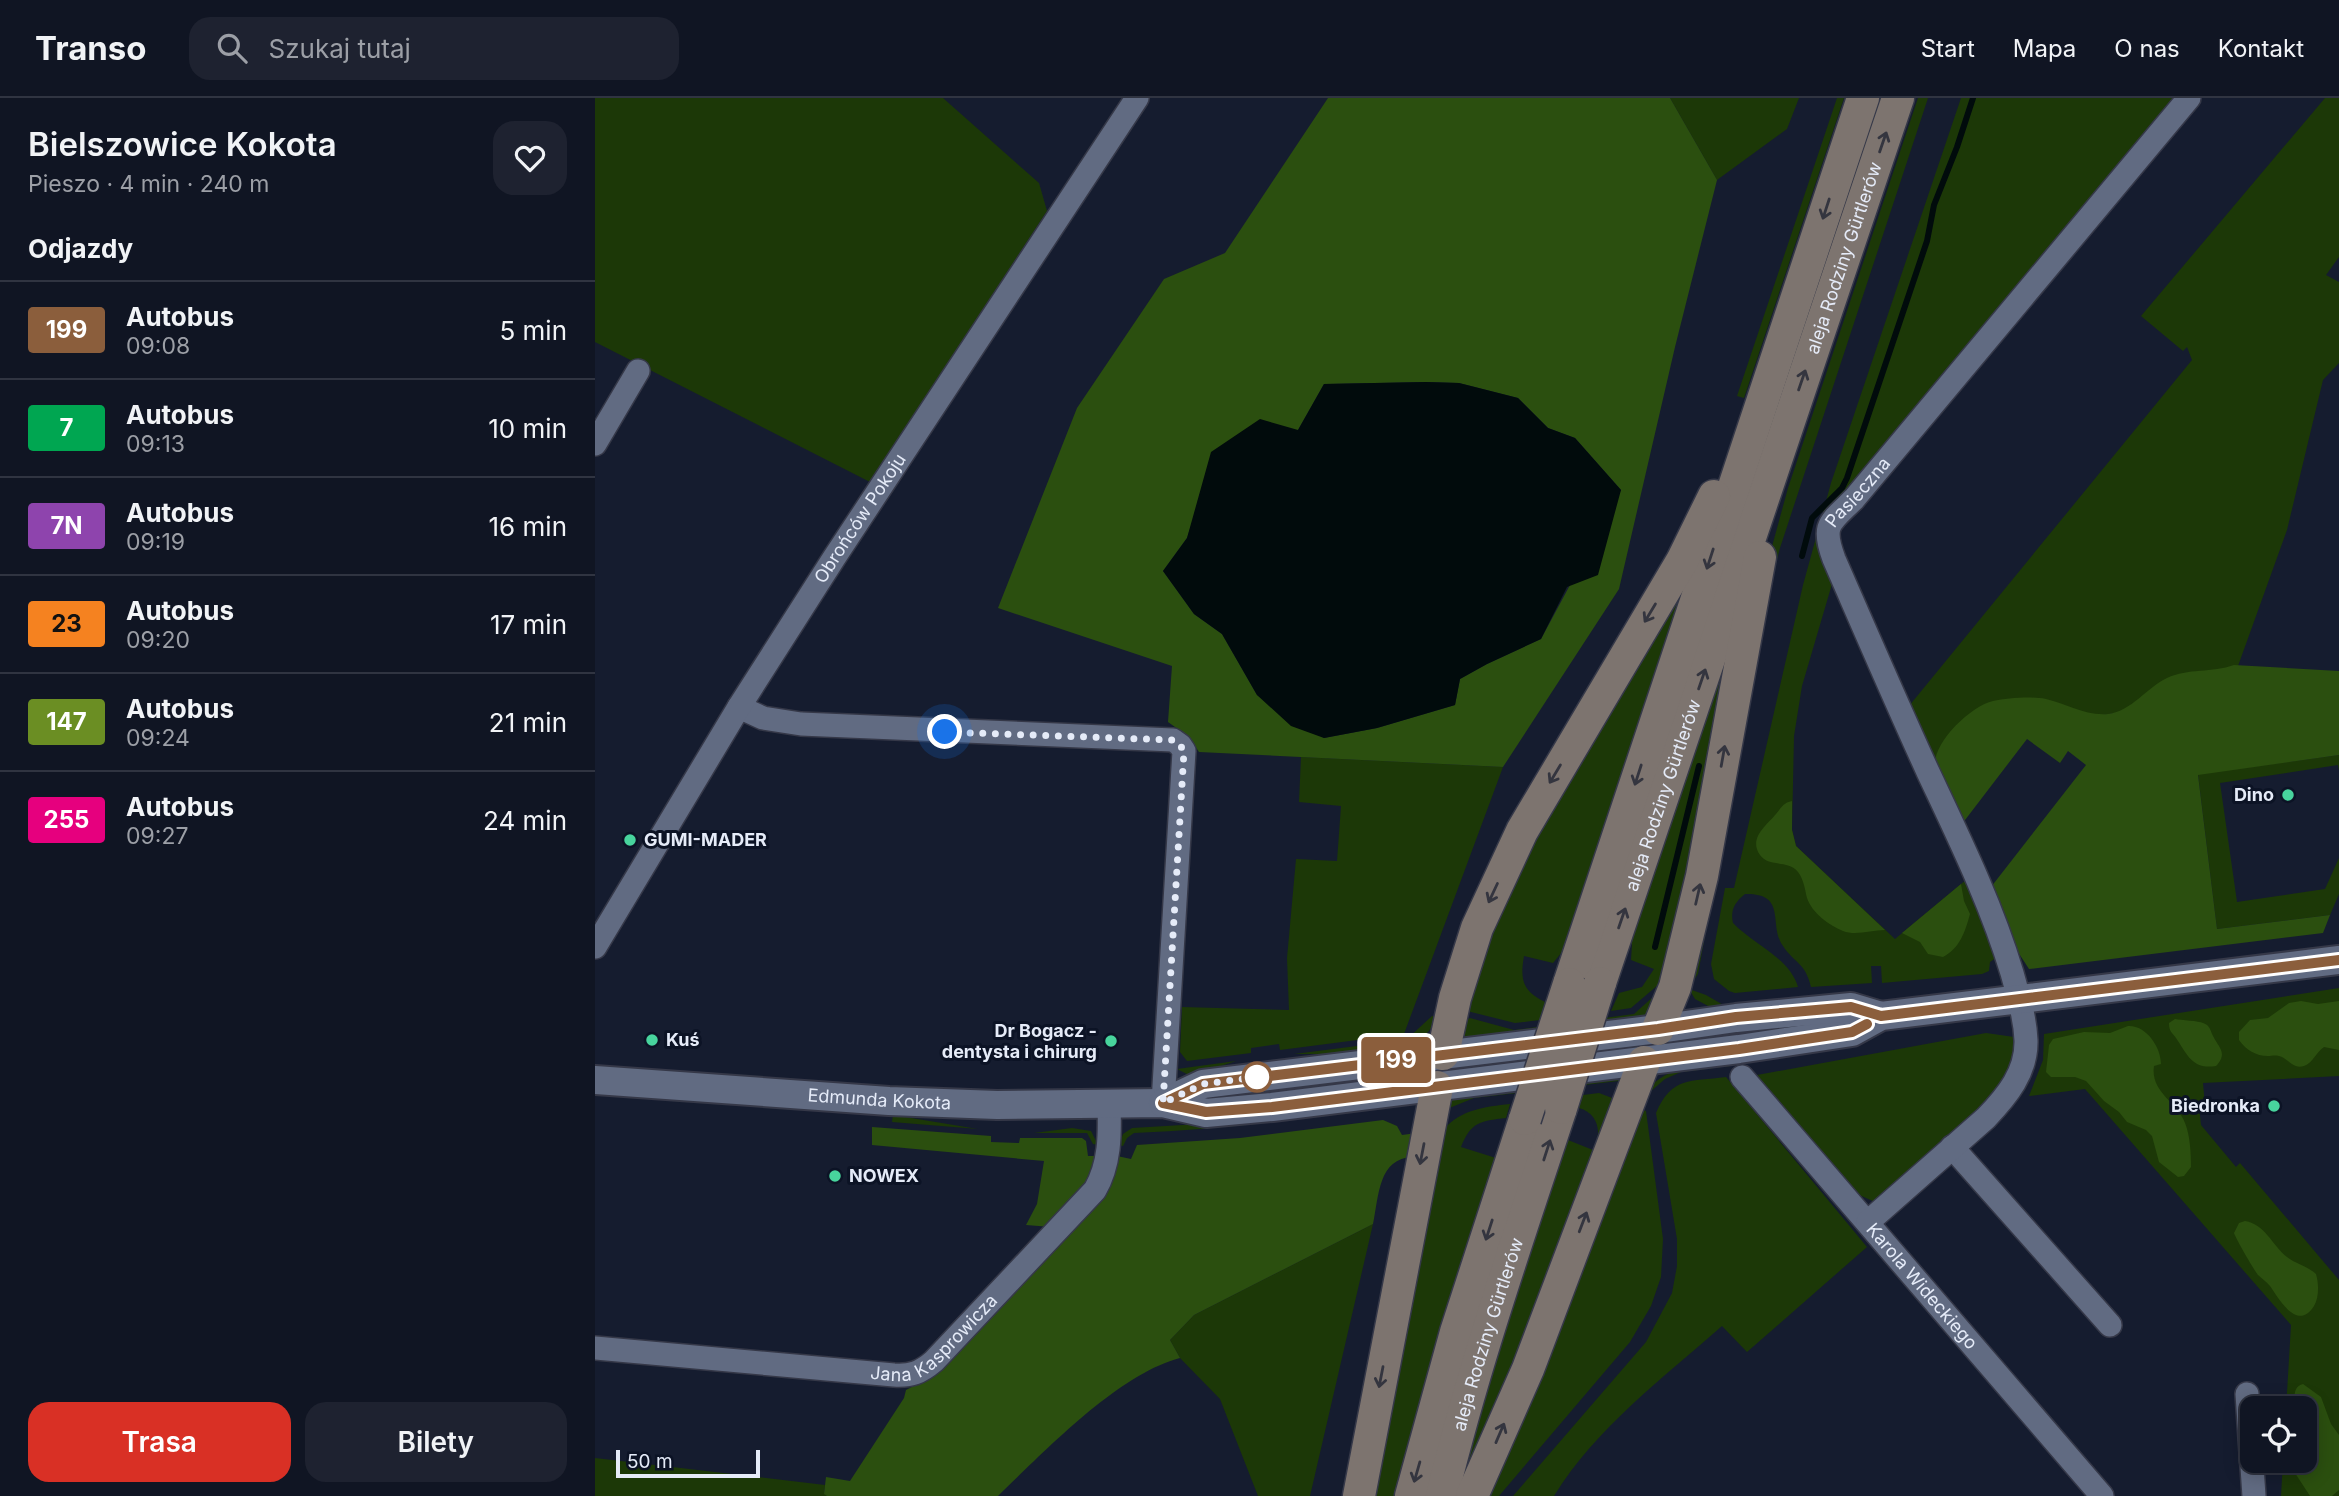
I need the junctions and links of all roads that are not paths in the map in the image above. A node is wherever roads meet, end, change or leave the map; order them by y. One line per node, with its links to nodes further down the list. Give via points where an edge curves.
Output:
1 (1137, 98): 9 (street, Obrońców Pokoju)
2 (1863, 98): 6 (main road, aleja Rodziny Gürtlerów, one-way to 6)
3 (1898, 98): 8 (main road, aleja Rodziny Gürtlerów, one-way to 3)
4 (2189, 98): 12 (street, Pasieczna, via 1827,532 1834,559 1983,891)
5 (638, 371): 7 (street)
6 (1763, 401): 15 (main road, one-way to 15, via 1682,561 1522,831 1477,928); 28 (main road, aleja Rodziny Gürtlerów, one-way to 28, bridge, via 1456,1332)
7 (595, 444)
8 (1780, 445): 14 (main road, one-way to 8, via 1675,987 1702,876); 29 (main road, aleja Rodziny Gürtlerów, one-way to 8, bridge, via 1484,1344 1600,983)
9 (739, 707): 10 (street, Obrońców Pokoju); 20 (street, via 762,718 800,724 1173,740 1180,745 1184,751)
10 (595, 947)
11 (2339, 960): 12 (street, Edmunda Kokota)
12 (2019, 999): 13 (street, Edmunda Kokota); 22 (street, via 2026,1042 2018,1076 2004,1099)
13 (1881, 1016): 14 (street, Edmunda Kokota, via 1851,1007); 16 (street, Edmunda Kokota, via 1852,1032)
14 (1658, 1029): 15 (street, Edmunda Kokota); 16 (street)
15 (1443, 1054): 19 (street); 20 (street, Edmunda Kokota, via 1203,1084)
16 (1644, 1062): 19 (street, Edmunda Kokota); 30 (main road, one-way to 16, via 1528,1369)
17 (1742, 1077): 23 (street, Karola Wideckiego)
18 (595, 1080): 21 (street, Edmunda Kokota, via 899,1101)
19 (1437, 1087): 20 (street, Edmunda Kokota, via 1206,1112); 27 (main road, one-way to 27)
20 (1163, 1103): 21 (street, Edmunda Kokota)
21 (1109, 1105): 25 (street, Jana Kasprowicza, via 1107,1167 1094,1190 918,1373 880,1374)
22 (1952, 1147): 23 (street); 24 (street)
23 (1868, 1222): 31 (street, Karola Wideckiego)
24 (2110, 1325)
25 (595, 1348)
26 (2247, 1394): 32 (street)
27 (1359, 1496)
28 (1411, 1496)
29 (1442, 1496)
30 (1472, 1496)
31 (2102, 1496)
32 (2254, 1496)

